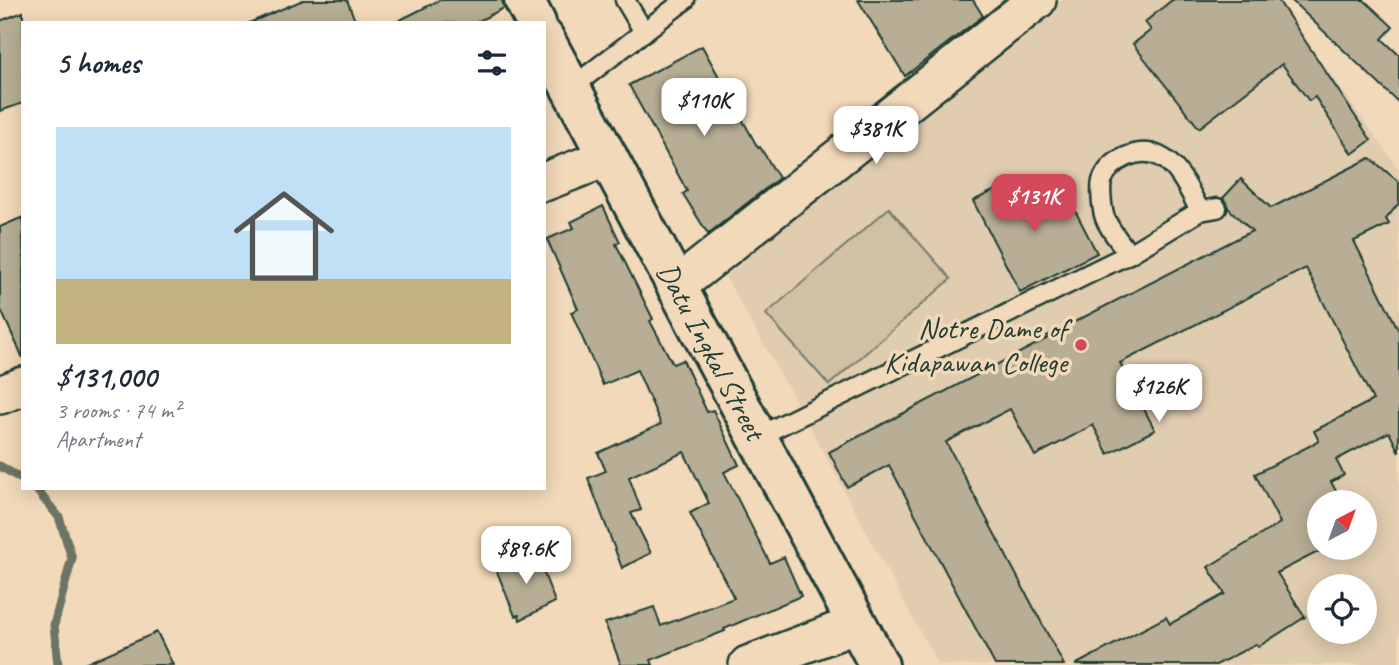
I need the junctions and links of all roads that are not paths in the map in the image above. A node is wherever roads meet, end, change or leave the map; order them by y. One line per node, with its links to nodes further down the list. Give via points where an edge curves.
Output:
1 (524, 0): 5 (street)
2 (625, 0): 6 (lane)
3 (685, 0): 6 (lane)
4 (1017, 7): 12 (street)
5 (535, 21)
6 (644, 32): 8 (lane)
7 (546, 42): 8 (street, Datu Ingkal Street)
8 (571, 88): 9 (street, Datu Ingkal Street)
9 (608, 157): 10 (street); 12 (street, Datu Ingkal Street)
10 (546, 181)
11 (1129, 254): 11 (lane, via 1209,210 1162,157 1146,152 1111,166 1101,183 1105,218); 15 (lane)
12 (677, 286): 15 (street, Datu Ingkal Street)
13 (21, 387): 14 (street)
14 (0, 395)
15 (757, 437): 16 (street, Datu Ingkal Street)
16 (857, 624): 17 (street); 18 (street, Datu Ingkal Street)
17 (748, 665)
18 (879, 665)

